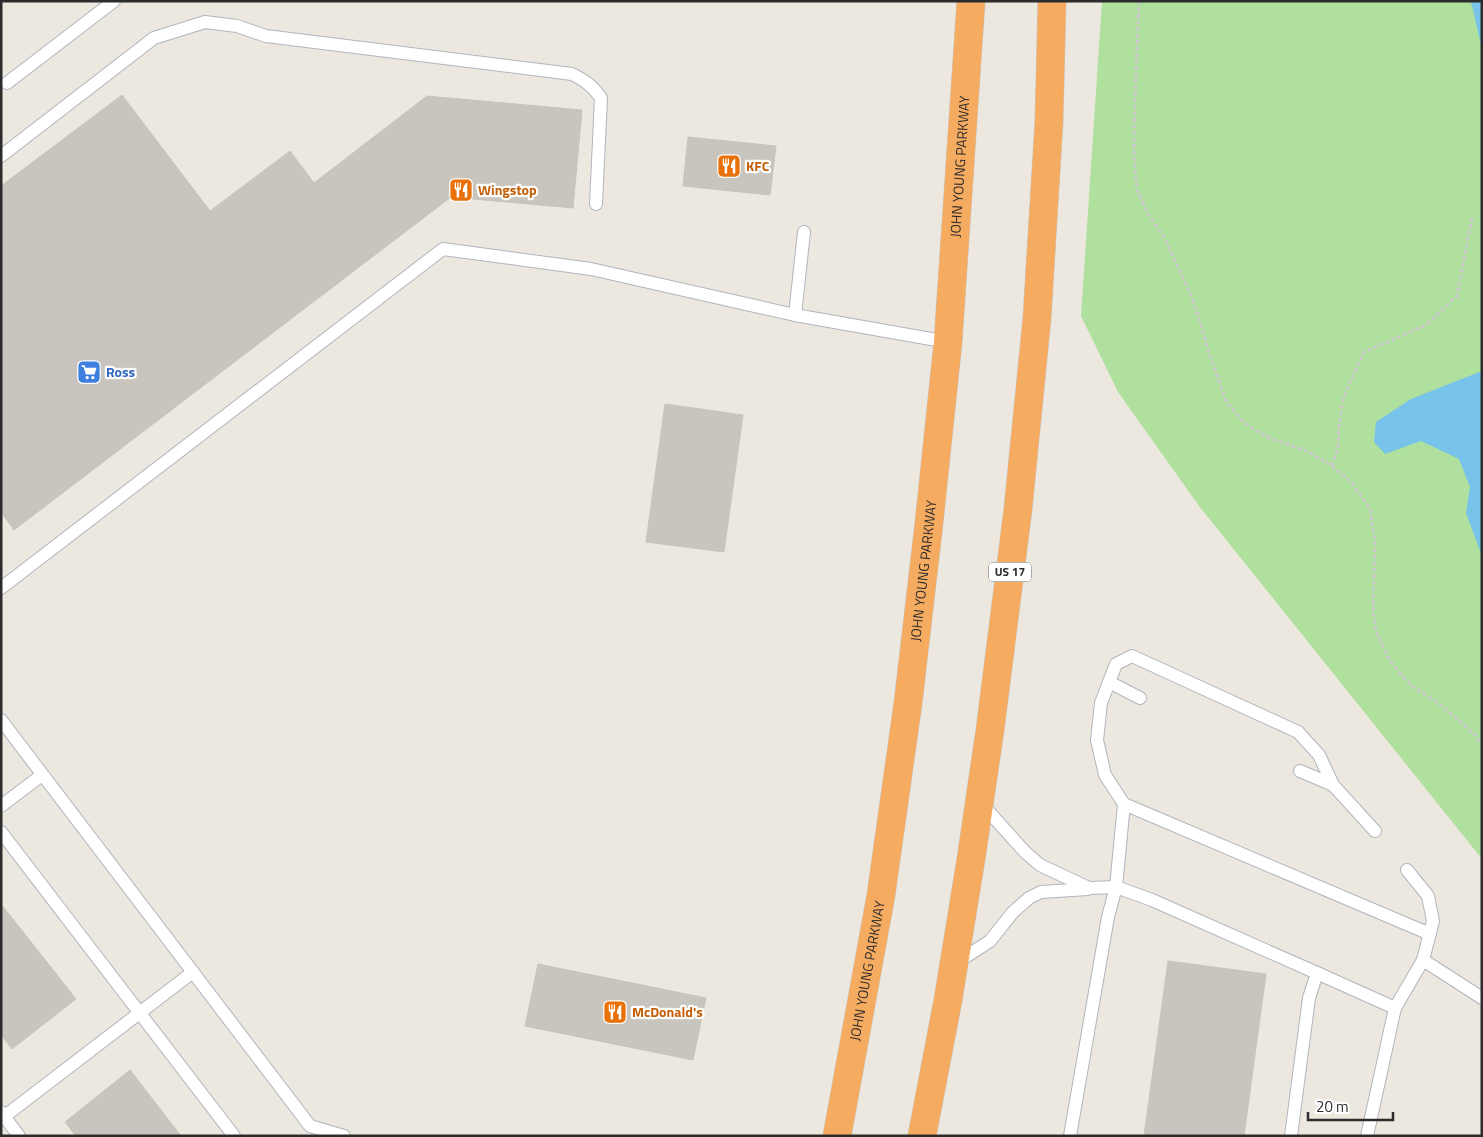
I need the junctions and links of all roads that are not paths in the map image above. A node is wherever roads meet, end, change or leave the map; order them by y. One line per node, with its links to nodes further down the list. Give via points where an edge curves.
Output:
1 (114, 1): 4 (lane)
2 (971, 1): 9 (highway, JOHN YOUNG PARKWAY)
3 (1052, 1): 17 (highway, US 17, via 1049,121 1036,328 1018,509)
4 (7, 83)
5 (1, 156): 6 (lane, via 154,38 205,22 237,26 266,36 572,74 584,80 602,98)
6 (596, 204)
7 (804, 232): 8 (lane)
8 (795, 315): 9 (lane); 10 (lane, via 591,269 442,249)
9 (948, 342): 33 (highway, JOHN YOUNG PARKWAY, via 908,703 881,895)
10 (1, 588)
11 (1109, 682): 12 (lane); 16 (lane, via 1116,664 1132,656 1298,732 1319,755); 18 (lane, via 1101,703 1098,740 1105,775)
12 (1140, 698)
13 (1, 720): 15 (lane)
14 (1300, 771): 16 (lane)
15 (42, 775): 19 (lane); 28 (lane)
16 (1333, 785): 20 (lane)
17 (979, 801): 24 (lane, via 1024,852 1040,865); 27 (highway, US 17)
18 (1124, 804): 23 (lane); 25 (lane)
19 (1, 806)
20 (1375, 831)
21 (1, 832): 32 (lane)
22 (1407, 870): 25 (lane, via 1428,896 1433,921)
23 (1116, 887): 24 (lane); 29 (lane); 41 (lane)
24 (1089, 888): 27 (lane, via 1041,892 1030,898 1013,912 990,941)
25 (1430, 934): 26 (lane)
26 (1423, 960): 30 (lane); 31 (lane)
27 (954, 964): 40 (highway, US 17)
28 (193, 972): 32 (lane); 37 (lane, via 310,1126)
29 (1317, 973): 31 (lane); 42 (lane, via 1308,998)
30 (1482, 998)
31 (1395, 1008): 43 (lane)
32 (140, 1013): 34 (lane); 36 (lane)
33 (846, 1090): 38 (highway, JOHN YOUNG PARKWAY); 39 (highway)
34 (2, 1116): 35 (lane)
35 (19, 1136)
36 (234, 1136)
37 (344, 1136)
38 (837, 1136)
39 (851, 1136)
40 (922, 1136)
41 (1070, 1136)
42 (1291, 1136)
43 (1368, 1136)

